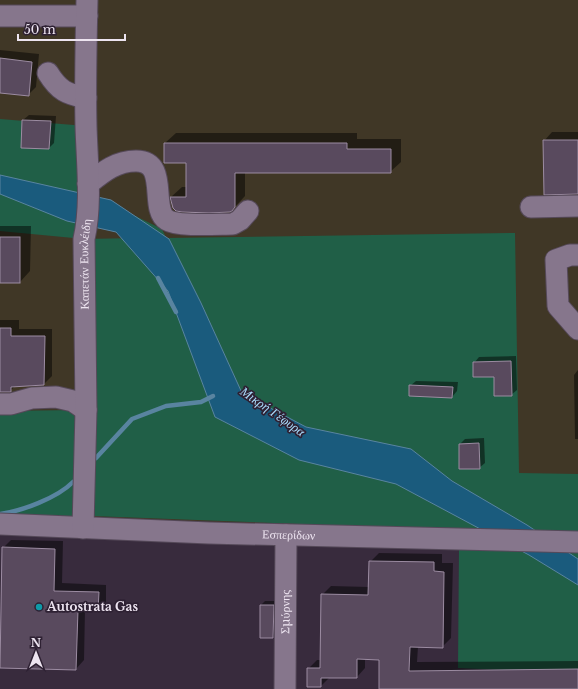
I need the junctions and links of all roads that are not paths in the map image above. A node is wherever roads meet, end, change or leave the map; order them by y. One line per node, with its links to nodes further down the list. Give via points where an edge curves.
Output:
1 (40, 8): 2 (street); 3 (street)
2 (87, 8): 5 (street, Καπετάν Ευκλέιδη)
3 (0, 16)
4 (48, 73): 5 (street, via 62,91)
5 (86, 98): 6 (street, Καπετάν Ευκλέιδη)
6 (88, 184): 9 (street, via 117,164 139,161 147,164 156,176 161,212 165,220 175,224 233,224); 13 (street, Καπετάν Ευκλέιδη, via 84,239)
7 (531, 206): 8 (street)
8 (578, 206)
9 (248, 211)
10 (578, 255): 11 (street, via 556,260 558,306)
11 (578, 329)
12 (0, 404): 13 (street, via 56,397 73,400)
13 (86, 410): 15 (street, Καπετάν Ευκλέιδη)
14 (0, 524): 15 (street, Εσπερίδων)
15 (83, 528): 16 (street, Εσπερίδων)
16 (286, 535): 17 (street, Εσπερίδων); 18 (street, Σμύρνης)
17 (578, 542)
18 (285, 689)

